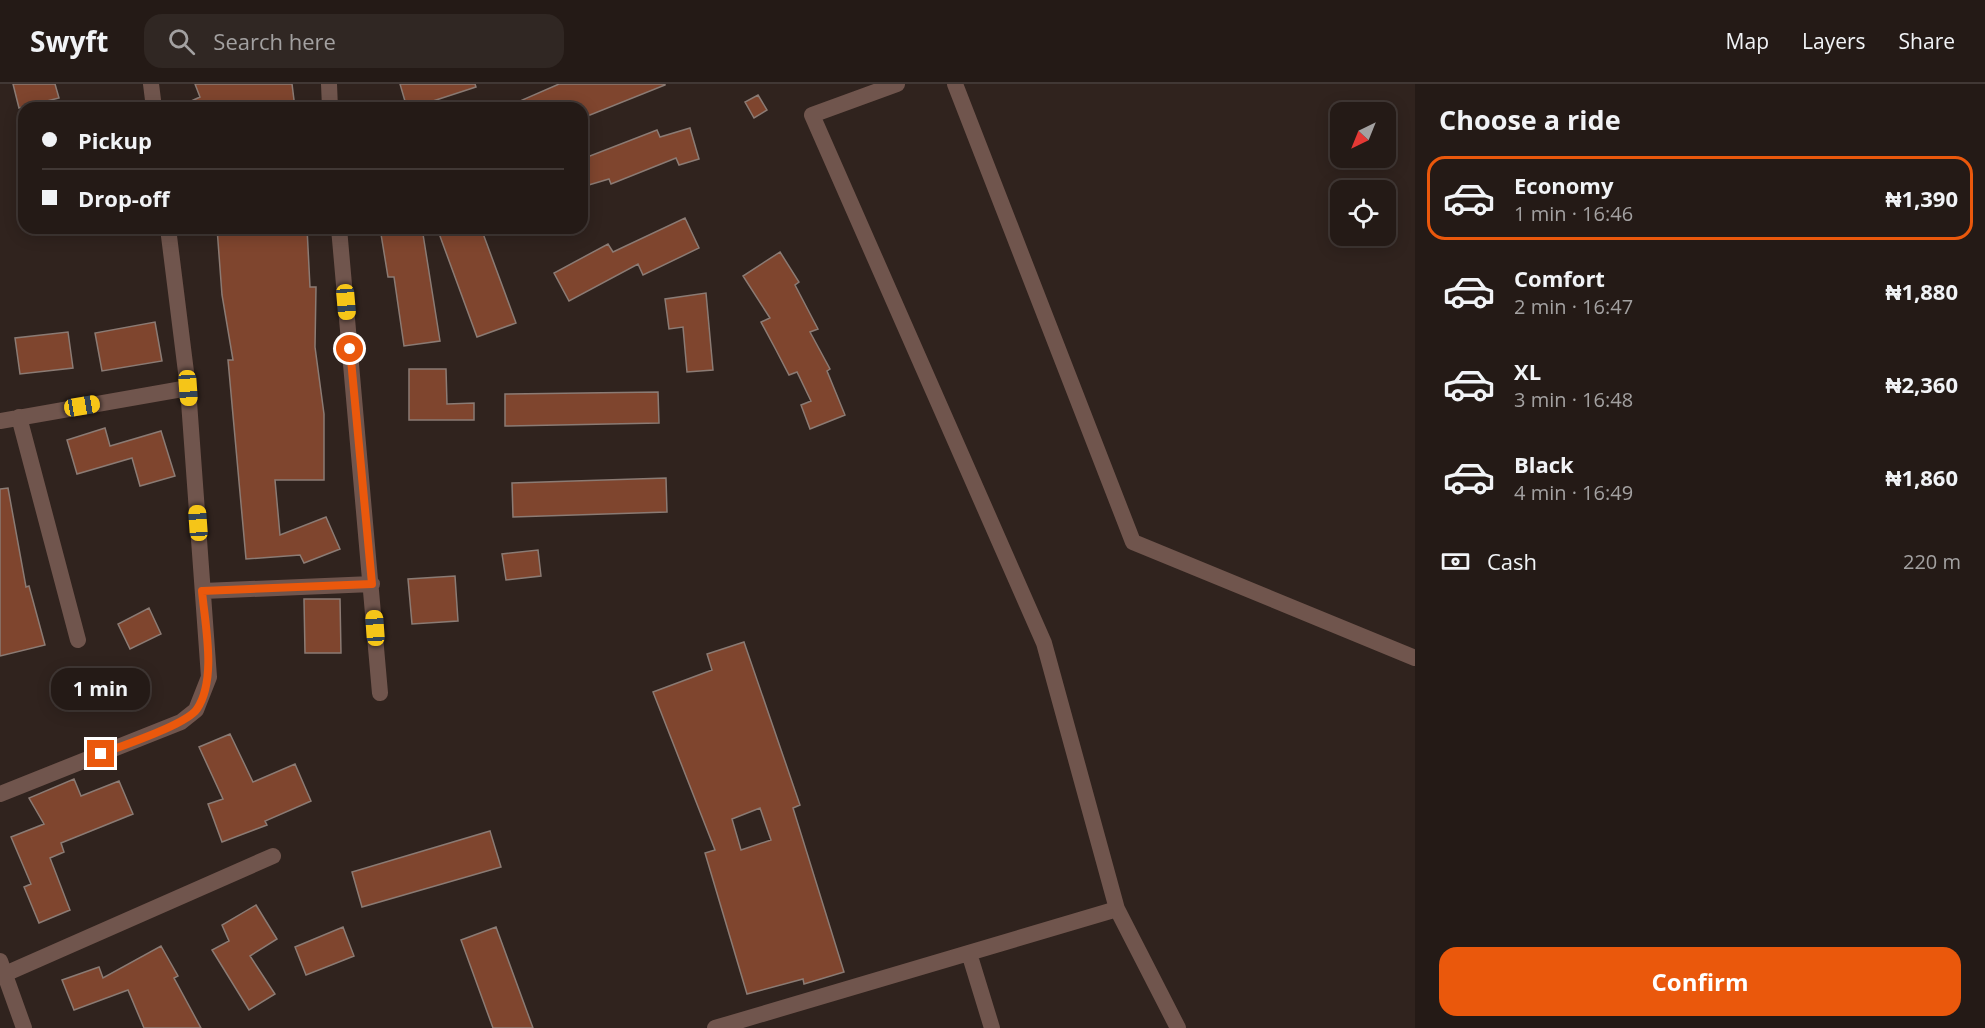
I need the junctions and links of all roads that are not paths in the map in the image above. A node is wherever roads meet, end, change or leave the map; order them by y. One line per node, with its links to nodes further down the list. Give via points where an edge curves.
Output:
1 (151, 84): 5 (street)
2 (329, 84): 6 (street)
3 (897, 84): 19 (street, via 812,115 1044,644)
4 (955, 84): 15 (street, via 1132,542)
5 (153, 102)
6 (330, 102)
7 (169, 234): 9 (street)
8 (340, 234): 12 (street)
9 (188, 388): 10 (street); 13 (street)
10 (19, 417): 11 (street); 14 (street)
11 (0, 421)
12 (372, 584): 13 (street); 16 (street)
13 (202, 591): 17 (street, via 209,677 196,711 181,722)
14 (78, 640)
15 (1415, 658)
16 (380, 693)
17 (0, 794)
18 (273, 856): 21 (street)
19 (1117, 909): 20 (street); 25 (street)
20 (969, 952): 23 (street); 24 (street)
21 (2, 968): 22 (street)
22 (24, 1028)
23 (715, 1028)
24 (992, 1028)
25 (1178, 1028)

